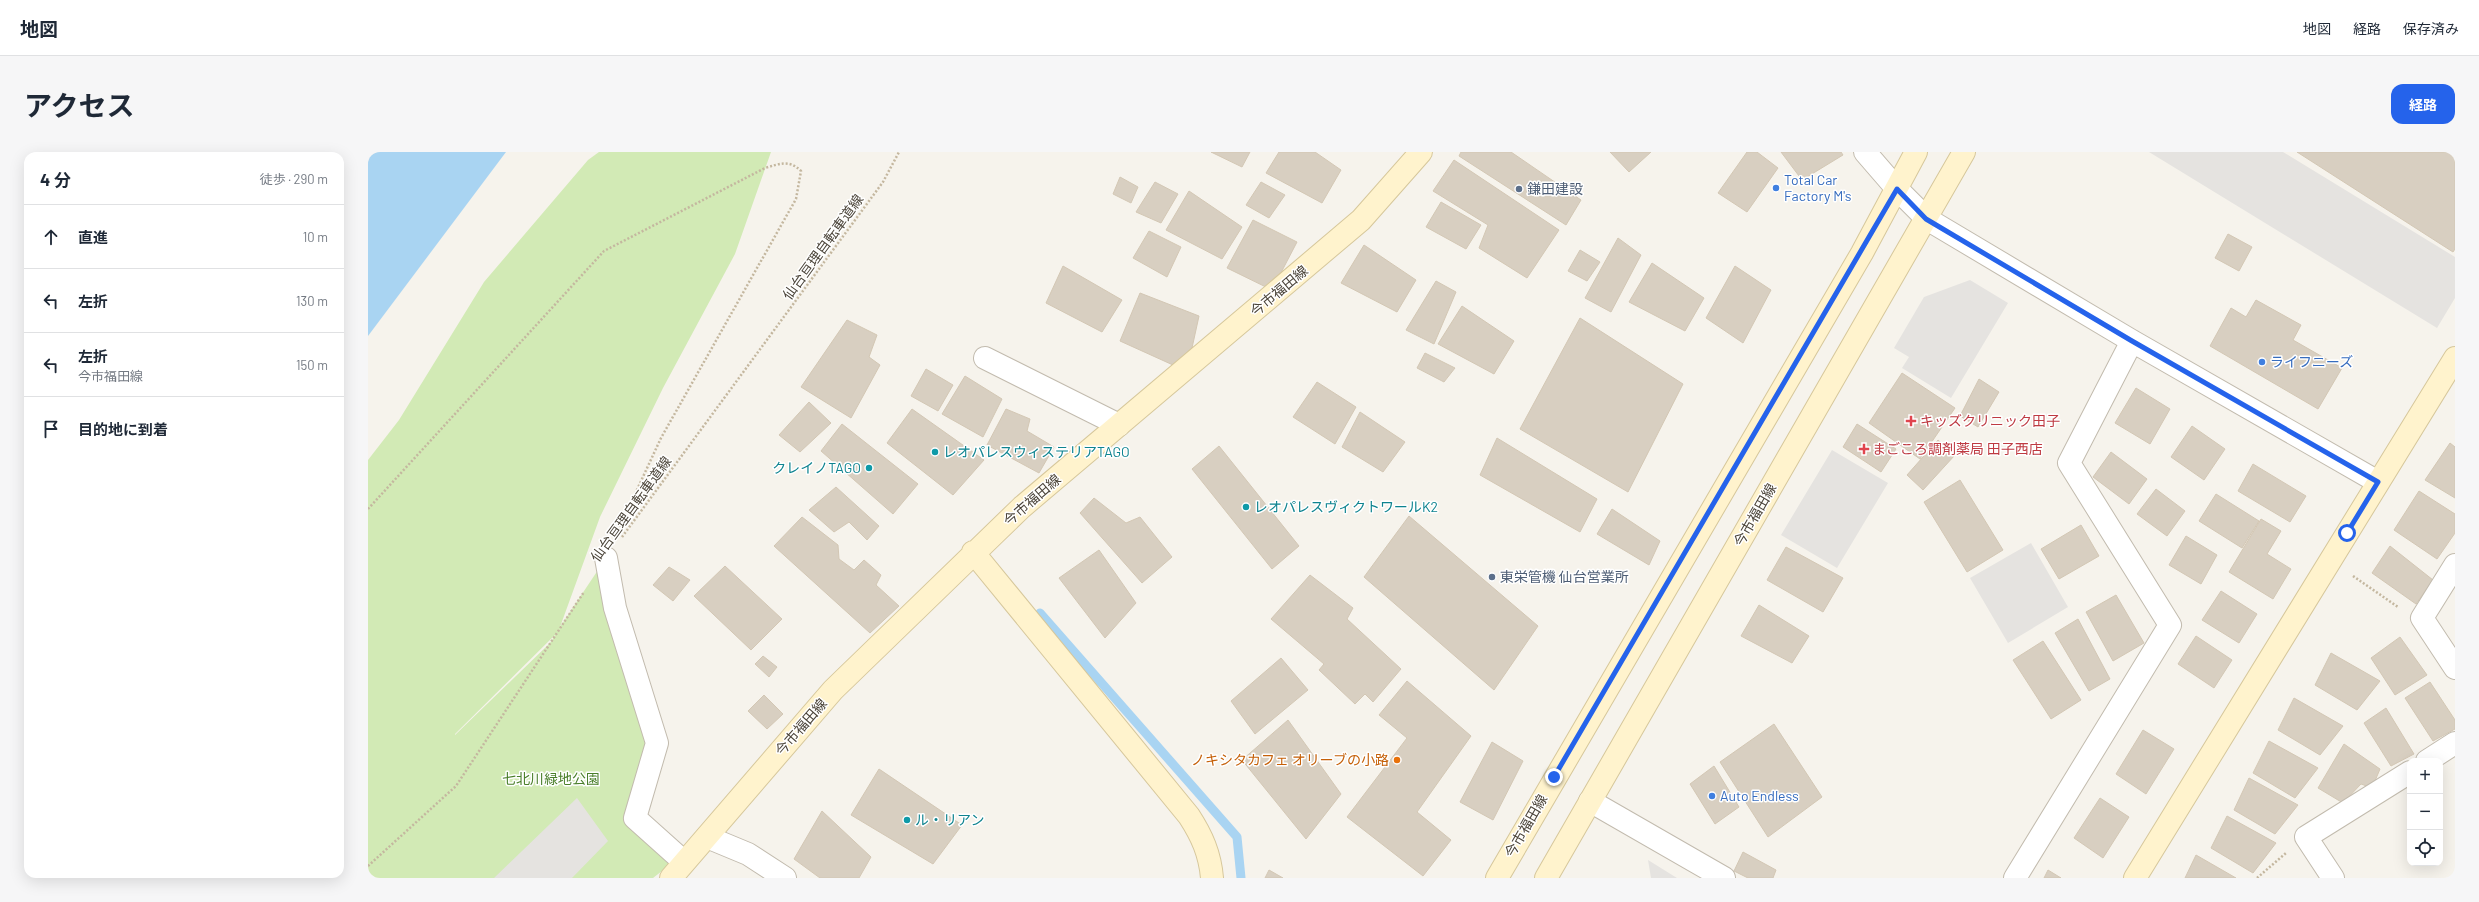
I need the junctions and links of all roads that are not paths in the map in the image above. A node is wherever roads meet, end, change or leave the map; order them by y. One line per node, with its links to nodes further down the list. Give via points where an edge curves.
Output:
1 (1421, 152): 10 (main road, 今市福田線, via 1361,220)
2 (1865, 152): 5 (street)
3 (1916, 152): 5 (main road, 今市福田線)
4 (1964, 152): 6 (main road, 今市福田線)
5 (1897, 189): 6 (street); 24 (main road, 今市福田線)
6 (1926, 219): 7 (street); 19 (main road, 今市福田線)
7 (2132, 341): 11 (street); 27 (street, via 2069,463 2170,625)
8 (985, 358): 10 (street)
9 (2455, 358): 11 (main road)
10 (1119, 425): 12 (main road, 今市福田線)
11 (2378, 482): 28 (main road)
12 (973, 552): 20 (main road, 今市福田線, via 833,690); 23 (main road, via 1189,816 1203,837 1211,863)
13 (606, 558): 21 (street, via 615,608 657,743 635,818)
14 (2455, 565): 15 (street, via 2422,618)
15 (2455, 668)
16 (2455, 744): 17 (street)
17 (2432, 758)
18 (2407, 774): 29 (street, via 2306,837)
19 (1590, 801): 25 (main road, 今市福田線); 26 (street)
20 (707, 837): 21 (main road, 今市福田線); 22 (street, via 748,854)
21 (677, 870)
22 (785, 878)
23 (1212, 878)
24 (1496, 878)
25 (1546, 878)
26 (1724, 878)
27 (2015, 878)
28 (2135, 878)
29 (2333, 878)

